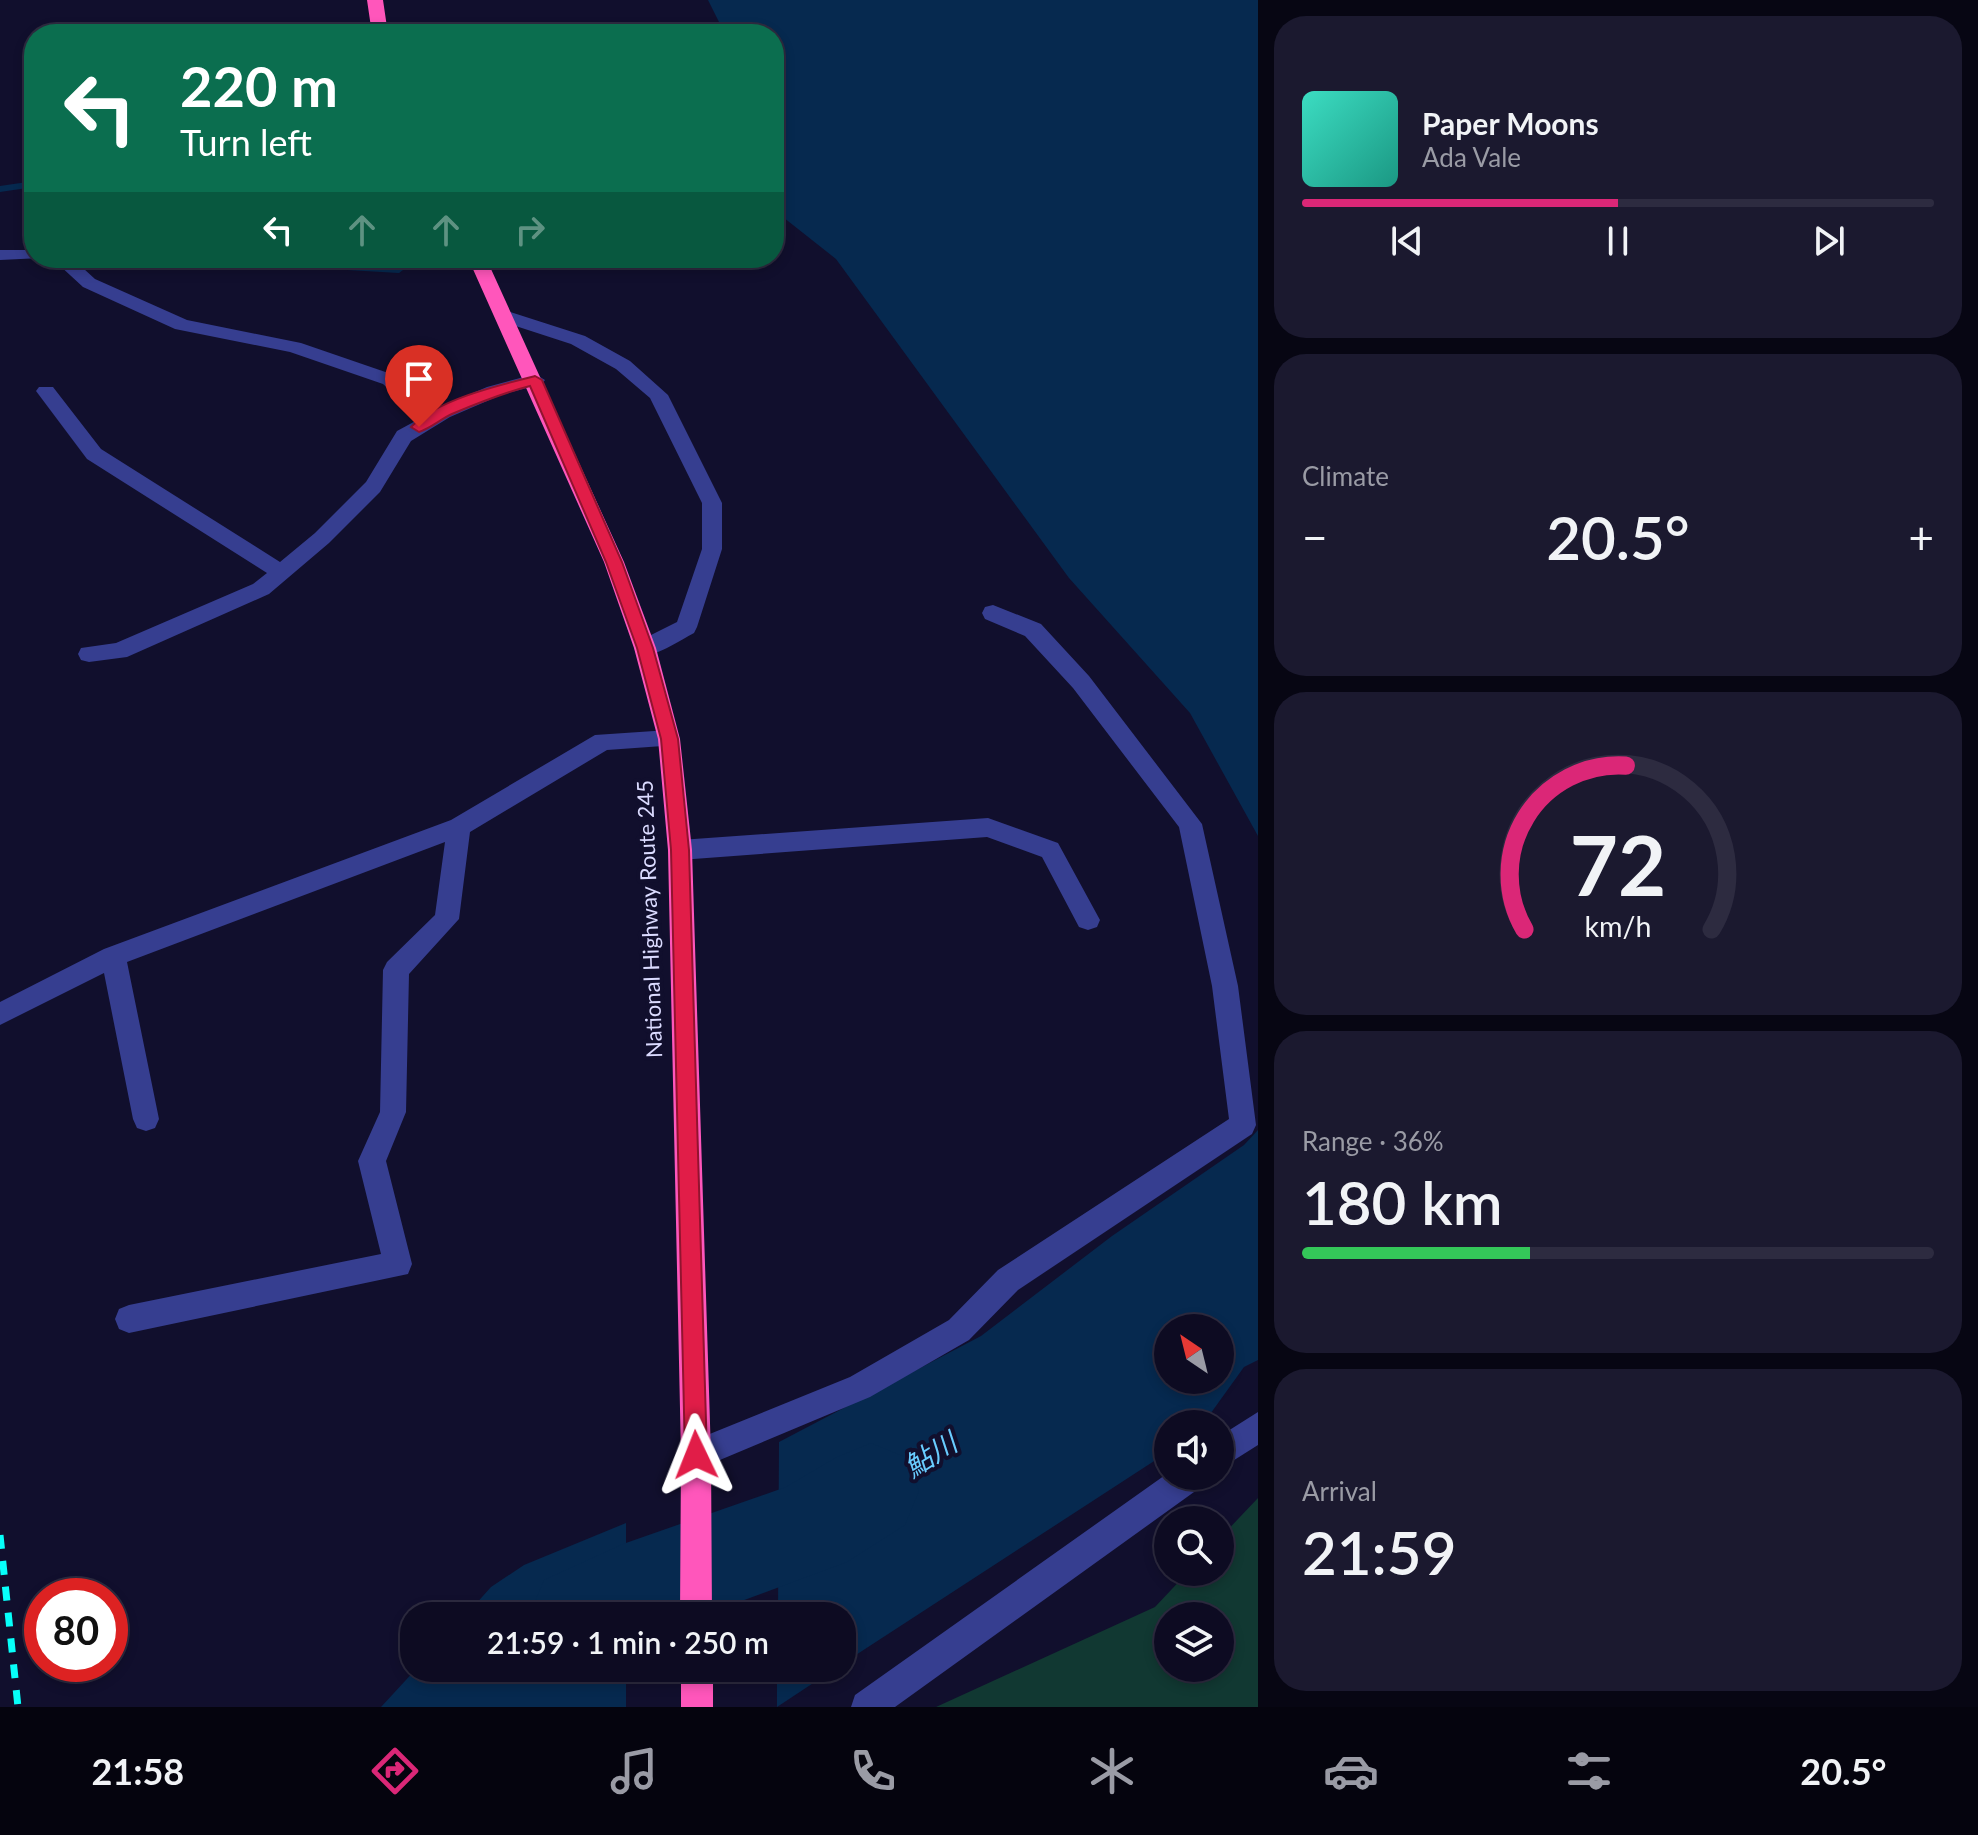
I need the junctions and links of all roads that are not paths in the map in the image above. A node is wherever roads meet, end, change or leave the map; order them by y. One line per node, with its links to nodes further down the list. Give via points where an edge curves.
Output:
1 (375, 0): 2 (highway)
2 (379, 24)
3 (0, 255): 4 (street)
4 (24, 255)
5 (73, 268): 10 (street, via 89,283 182,325 294,347 390,380)
6 (482, 268): 7 (highway, National Highway Route 245)
7 (504, 316): 8 (highway, National Highway Route 245); 13 (street, via 578,340 623,365 658,395 712,503 712,549 686,627)
8 (535, 380): 10 (street, via 494,391); 13 (highway, National Highway Route 245)
9 (46, 391): 11 (street, via 94,454)
10 (433, 418): 11 (street, via 404,436 373,487)
11 (281, 572): 14 (street, via 261,589 119,651)
12 (993, 613): 25 (street, via 1033,630 1081,682 1190,824 1225,986 1243,1125 1008,1280 959,1330 860,1387)
13 (645, 648): 15 (highway, National Highway Route 245)
14 (89, 654)
15 (669, 739): 16 (street, via 603,741); 17 (highway, National Highway Route 245)
16 (459, 827): 19 (street); 22 (street, via 447,919 396,970 393,1112 372,1161 398,1264)
17 (680, 850): 18 (street, via 988,827 1050,850); 25 (highway, National Highway Route 245)
18 (1088, 920)
19 (113, 956): 20 (street); 21 (street)
20 (0, 1014)
21 (146, 1119)
22 (129, 1319)
23 (1258, 1427): 24 (street)
24 (1234, 1444)
25 (696, 1462): 27 (highway, National Highway Route 245)
26 (1170, 1490): 28 (street)
27 (696, 1602)
28 (867, 1707)

